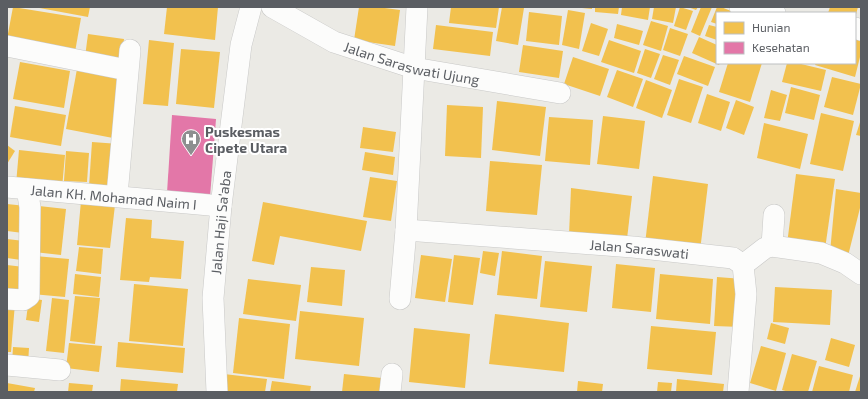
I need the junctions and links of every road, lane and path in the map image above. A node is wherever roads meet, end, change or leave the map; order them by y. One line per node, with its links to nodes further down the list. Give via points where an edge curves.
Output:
1 (251, 7): 11 (street, Jalan Haji Sa'aba, via 241,45)
2 (272, 7): 7 (street, Jalan Saraswati Ujung, via 334,42)
3 (417, 7): 7 (street)
4 (740, 7): 5 (street)
5 (769, 12)
6 (7, 46): 10 (street, via 128,60)
7 (414, 68): 8 (street, Jalan Saraswati Ujung); 13 (street)
8 (560, 93)
9 (17, 188): 10 (street, Jalan KH. Mohamad Naim I); 17 (street, via 30,208 29,296 23,300)
10 (117, 195): 11 (street, Jalan KH. Mohamad Naim I)
11 (221, 206): 21 (street, Jalan Haji Sa'aba, via 213,298)
12 (774, 215): 14 (street)
13 (406, 230): 15 (street, Jalan Saraswati, via 725,256); 18 (street)
14 (772, 246): 15 (street, via 765,248); 16 (street, via 821,252)
15 (743, 265): 22 (street, via 746,294)
16 (861, 274)
17 (7, 299)
18 (400, 299)
19 (7, 365): 20 (street)
20 (60, 370)
21 (217, 392)
22 (738, 392)

